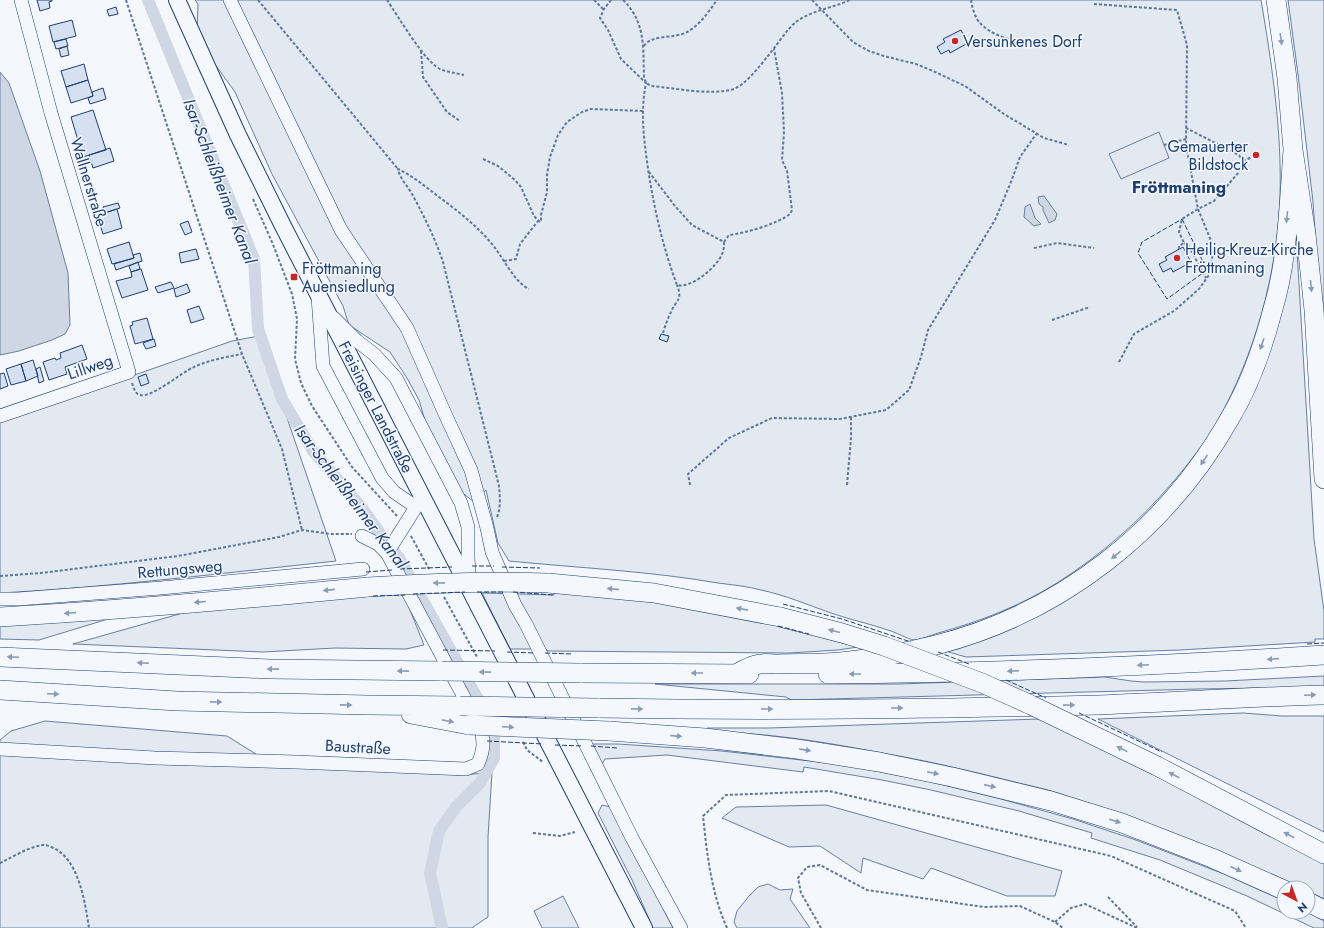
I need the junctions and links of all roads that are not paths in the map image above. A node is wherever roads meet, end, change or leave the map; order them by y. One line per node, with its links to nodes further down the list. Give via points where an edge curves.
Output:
1 (21, 0): 8 (street, Wallnerstraße, via 51,113)
2 (176, 0): 6 (main road, Freisinger Landstraße, via 241,142)
3 (230, 0): 28 (street, via 341,230 408,328 471,470 492,552 515,605 632,838)
4 (1276, 0): 5 (highway, one-way to 5, via 1287,78)
5 (1293, 150): 10 (highway, one-way to 10, via 1314,310); 20 (highway, one-way to 20, via 1281,275 1274,308 1255,366 1231,417 1194,474 1174,499 1133,540 1092,573 1056,596 1017,616 961,638 881,657 825,663 759,664)
6 (317, 293): 7 (main road, Freisinger Landstraße); 11 (street, via 323,366 382,478 394,492)
7 (326, 310): 11 (main road, Freisinger Landstraße); 15 (street, via 396,378 461,502 468,527)
8 (129, 372): 9 (street, Lillweg)
9 (0, 416)
10 (1324, 479)
11 (421, 506): 13 (street); 15 (main road, Freisinger Landstraße)
12 (362, 536): 13 (street, Baustraße)
13 (388, 551): 24 (street, Baustraße, via 481,729 484,743 478,764 466,769 155,758)
14 (366, 578): 16 (street, Rettungsweg); 17 (highway, one-way to 17, via 160,606); 25 (highway, one-way to 14, bridge, via 1157,766 1031,705 962,675 842,633 780,617 654,593 548,583 434,583)
15 (471, 592): 27 (main road, Freisinger Landstraße)
16 (0, 599)
17 (0, 617)
18 (0, 656): 20 (highway, one-way to 18, bridge, via 270,669)
19 (1318, 656): 20 (highway, one-way to 20, via 1011,671)
20 (736, 674)
21 (0, 690): 23 (highway, one-way to 23, via 177,701)
22 (1324, 695): 23 (highway, one-way to 22, bridge, via 704,710 947,708)
23 (368, 705): 26 (highway, one-way to 26, bridge, via 469,725 705,738 879,762 1051,801 1122,824 1212,858)
24 (0, 749)
25 (1324, 854)
26 (1276, 886)
27 (644, 928)
28 (681, 928)

